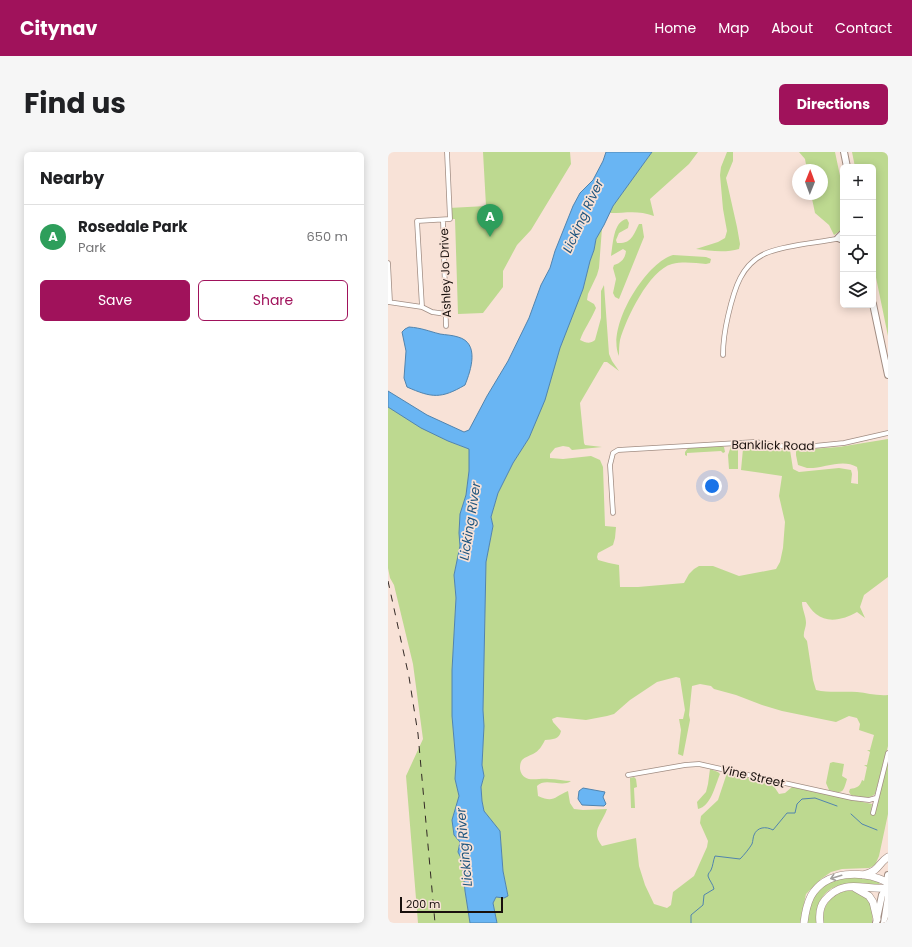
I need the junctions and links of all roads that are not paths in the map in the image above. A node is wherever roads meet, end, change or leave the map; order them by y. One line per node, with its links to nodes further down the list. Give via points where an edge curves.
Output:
1 (447, 152): 4 (street, via 450,219)
2 (844, 152): 3 (main road)
3 (846, 164)
4 (443, 220): 8 (street, via 417,221); 10 (street, Ashley Jo Drive)
5 (840, 238): 12 (street, via 768,252 745,269 732,298 723,340)
6 (388, 263): 7 (street)
7 (389, 302): 8 (street)
8 (422, 307): 10 (street)
9 (874, 308): 13 (main road)
10 (446, 314): 11 (street, Ashley Jo Drive)
11 (446, 326)
12 (723, 355)
13 (888, 374)
14 (888, 433): 15 (street, Banklick Road, via 844,443 804,447 755,442 615,451 610,465)
15 (613, 513)
16 (888, 753): 18 (street)
17 (628, 775): 18 (street, Vine Street, via 685,764 699,764 852,798)
18 (876, 798): 19 (street)
19 (872, 813)
20 (888, 857): 21 (highway, via 876,870)
21 (861, 875): 22 (highway); 25 (highway, one-way to 25, via 841,875 828,879 816,888 809,900)
22 (887, 882): 23 (highway, via 878,889); 24 (main road); 27 (main road, via 888,897)
23 (851, 886): 24 (highway, via 869,896); 26 (highway, via 838,889 823,902)
24 (877, 921)
25 (804, 923)
26 (820, 923)
27 (884, 923)

